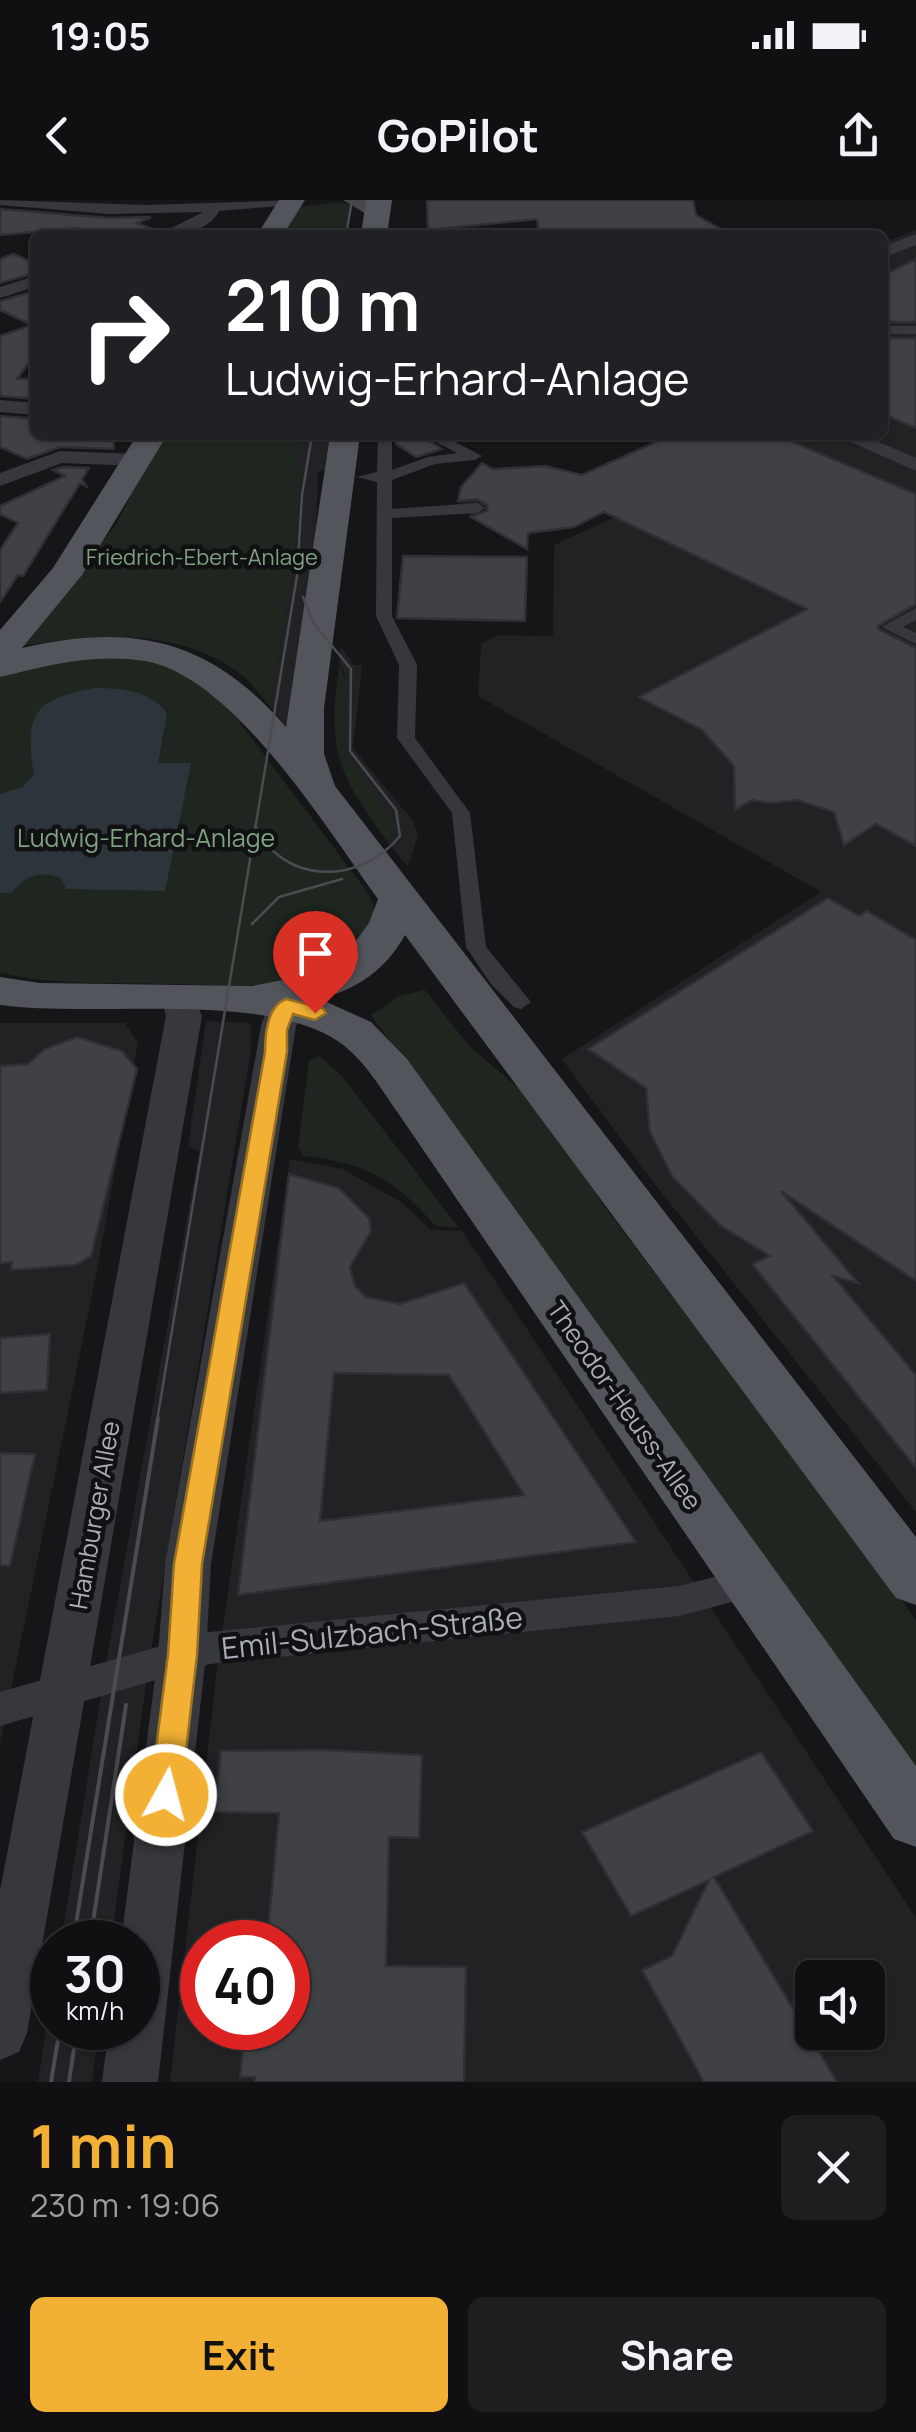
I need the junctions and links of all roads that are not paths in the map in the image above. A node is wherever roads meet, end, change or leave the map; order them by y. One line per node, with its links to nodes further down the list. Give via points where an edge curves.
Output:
1 (0, 200): 4 (street, via 96,211)
2 (292, 200): 4 (street); 7 (main road)
3 (354, 200): 5 (main road)
4 (214, 208): 6 (street, via 202,222)
5 (377, 216)
6 (180, 230)
7 (273, 230)
8 (916, 239): 9 (street)
9 (888, 250)
10 (30, 283): 11 (street)
11 (0, 293)
12 (888, 330): 13 (street)
13 (916, 330)
14 (0, 406): 15 (street)
15 (30, 408)
16 (888, 439): 21 (street)
17 (344, 440): 33 (main road, via 305,708 305,754)
18 (385, 440): 25 (street)
19 (857, 440): 23 (street)
20 (144, 447): 26 (street, via 60,457); 31 (main road, via 81,556)
21 (916, 450)
22 (444, 451): 25 (street)
23 (916, 464)
24 (365, 476): 25 (street)
25 (386, 477): 28 (street)
26 (0, 480)
27 (477, 508): 28 (street)
28 (385, 514): 37 (street, via 384,616 408,664 406,738 461,813 471,948)
29 (916, 613): 30 (street, via 890,627)
30 (916, 639)
31 (0, 650)
32 (0, 666): 33 (main road, via 104,648 190,664 226,687)
33 (318, 790): 34 (main road)
34 (399, 899): 38 (main road, via 372,956); 39 (main road)
35 (4, 992): 36 (main road)
36 (178, 998): 38 (main road); 42 (street, Hamburger Allee, via 184,1016)
37 (520, 1002)
38 (299, 1004): 40 (main road, Theodor-Heuss-Allee, via 363,1038 403,1089); 41 (street, via 276,1030 188,1564)
39 (916, 1581)
40 (749, 1583): 41 (street, Emil-Sulzbach-Straße, via 679,1601); 44 (main road, Theodor-Heuss-Allee)
41 (182, 1655): 42 (street, Emil-Sulzbach-Straße); 45 (street)
42 (62, 1691): 43 (street, Emil-Sulzbach-Straße); 46 (street, Hamburger Allee)
43 (0, 1710)
44 (916, 1818)
45 (150, 1920)
46 (0, 2033)
47 (134, 2050): 48 (street)
48 (130, 2082)

